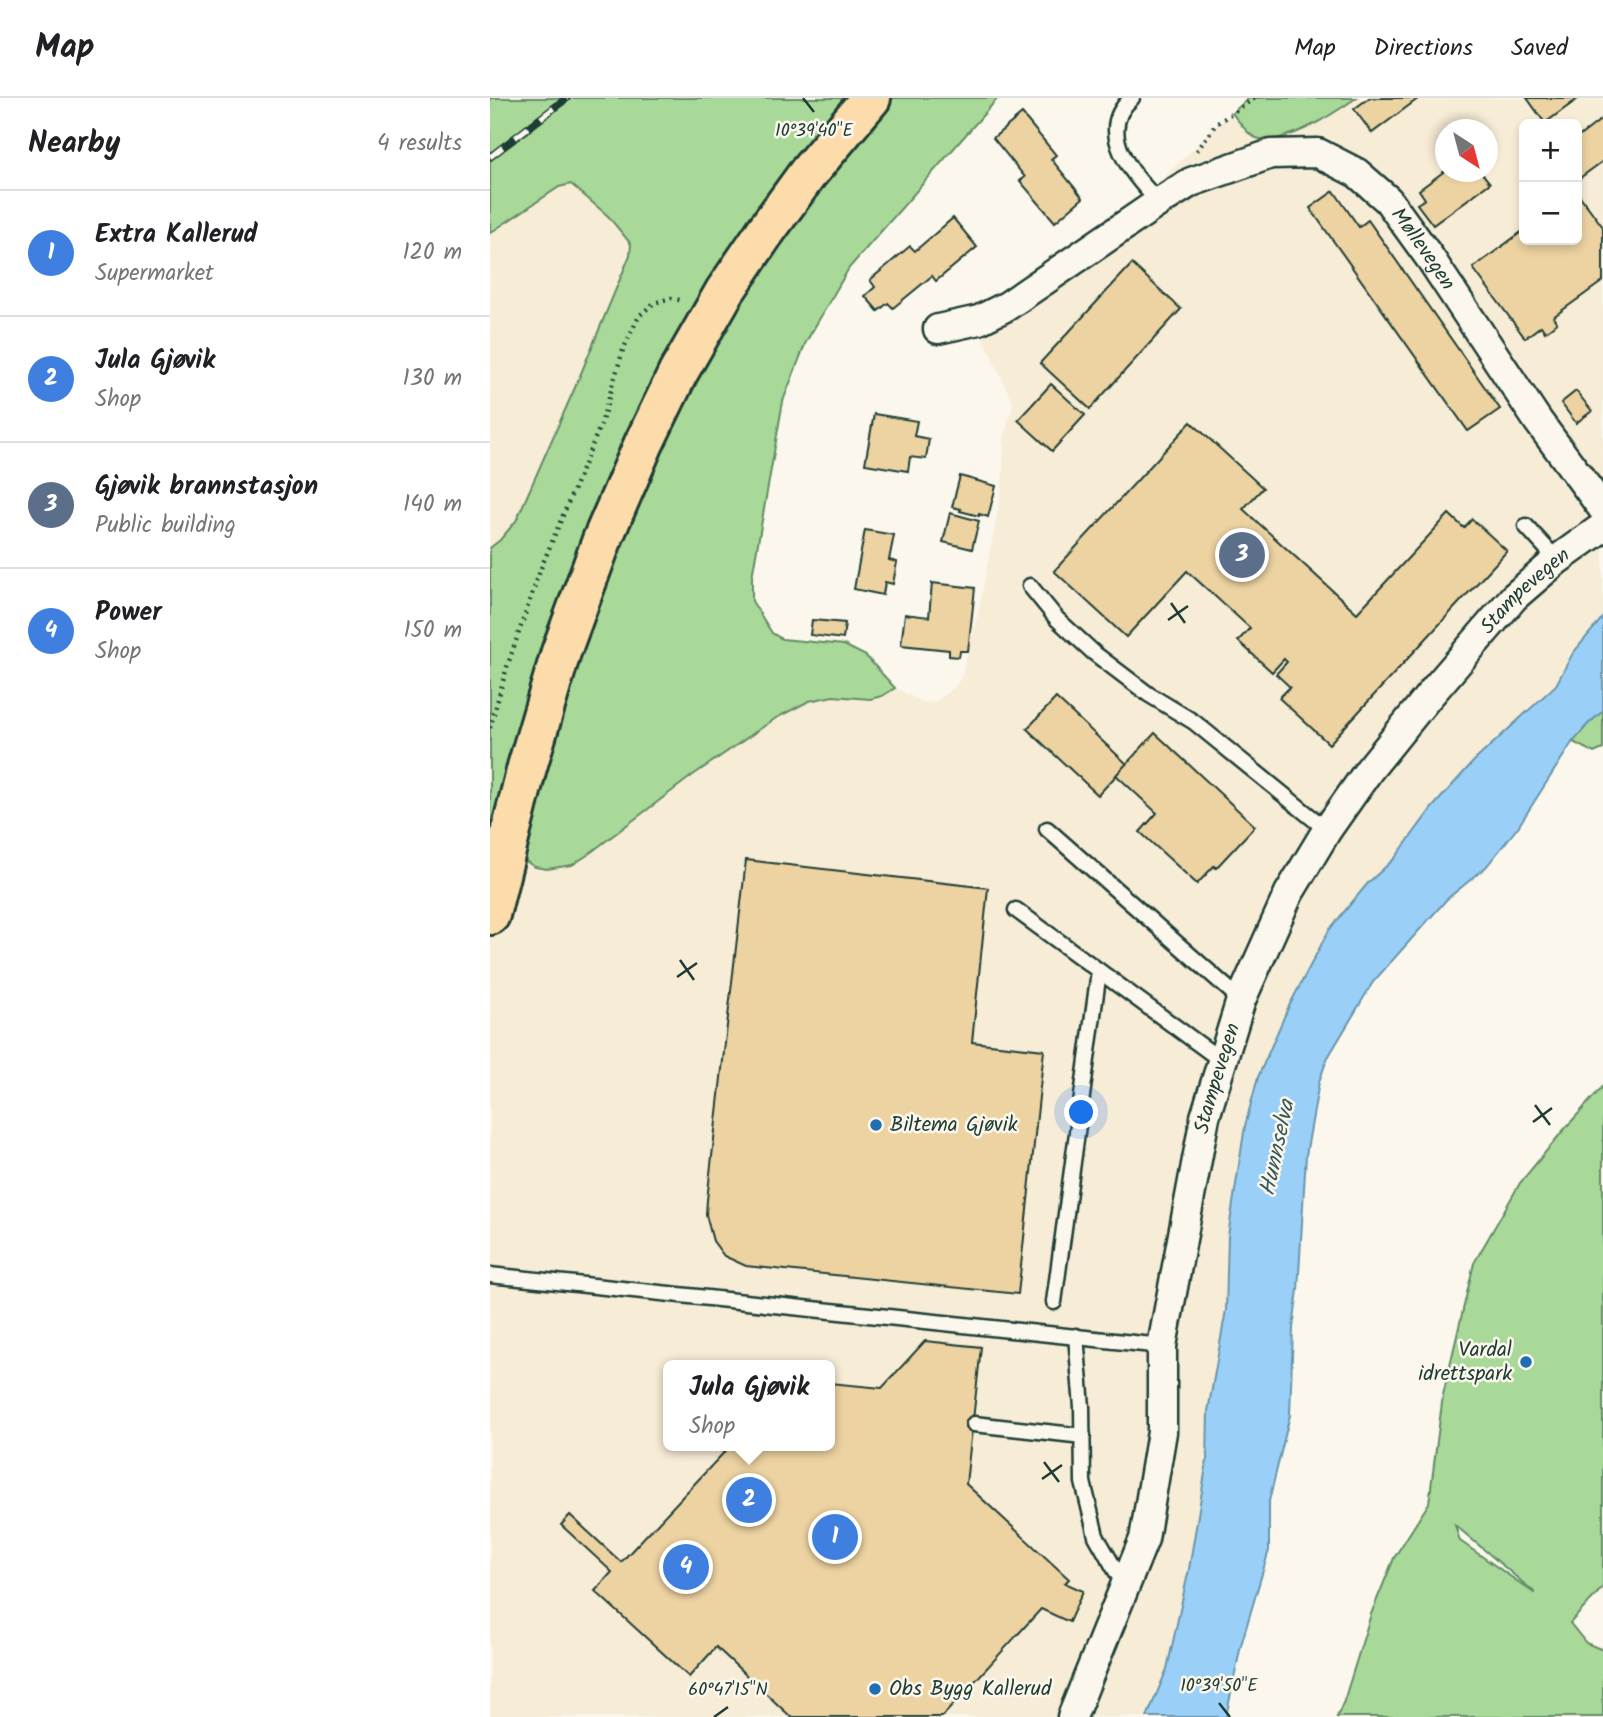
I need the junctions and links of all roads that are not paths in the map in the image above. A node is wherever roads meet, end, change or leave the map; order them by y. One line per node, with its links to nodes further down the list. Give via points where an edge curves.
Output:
1 (871, 98): 13 (highway, via 801,183 725,291 644,443 561,652)
2 (1132, 98): 3 (lane, via 1119,113 1118,139 1138,181)
3 (1159, 202): 4 (street, Møllevegen, via 1007,306 979,320); 5 (street, Møllevegen, via 1191,182 1271,153 1318,153 1357,173 1388,200)
4 (938, 329)
5 (1603, 509)
6 (1526, 526): 8 (lane)
7 (1603, 527): 8 (street, Stampevegen)
8 (1557, 560): 11 (street, Stampevegen, via 1514,597 1454,667 1369,769)
9 (1030, 586): 11 (lane, via 1094,653 1194,722)
10 (1047, 829): 15 (lane)
11 (1327, 830): 15 (street, Stampevegen, via 1289,893)
12 (1016, 910): 14 (lane)
13 (490, 915)
14 (1098, 971): 16 (lane); 18 (lane)
15 (1241, 1000): 16 (street, Stampevegen)
16 (1222, 1061): 20 (street, Stampevegen, via 1205,1117)
17 (490, 1275): 19 (lane)
18 (1054, 1303)
19 (1076, 1336): 20 (lane); 22 (lane)
20 (1161, 1346): 23 (street, Stampevegen, via 1161,1432 1144,1539)
21 (974, 1424): 22 (lane)
22 (1083, 1436): 23 (lane, via 1083,1482 1096,1536)
23 (1125, 1586): 24 (street, Stampevegen)
24 (1072, 1717)

